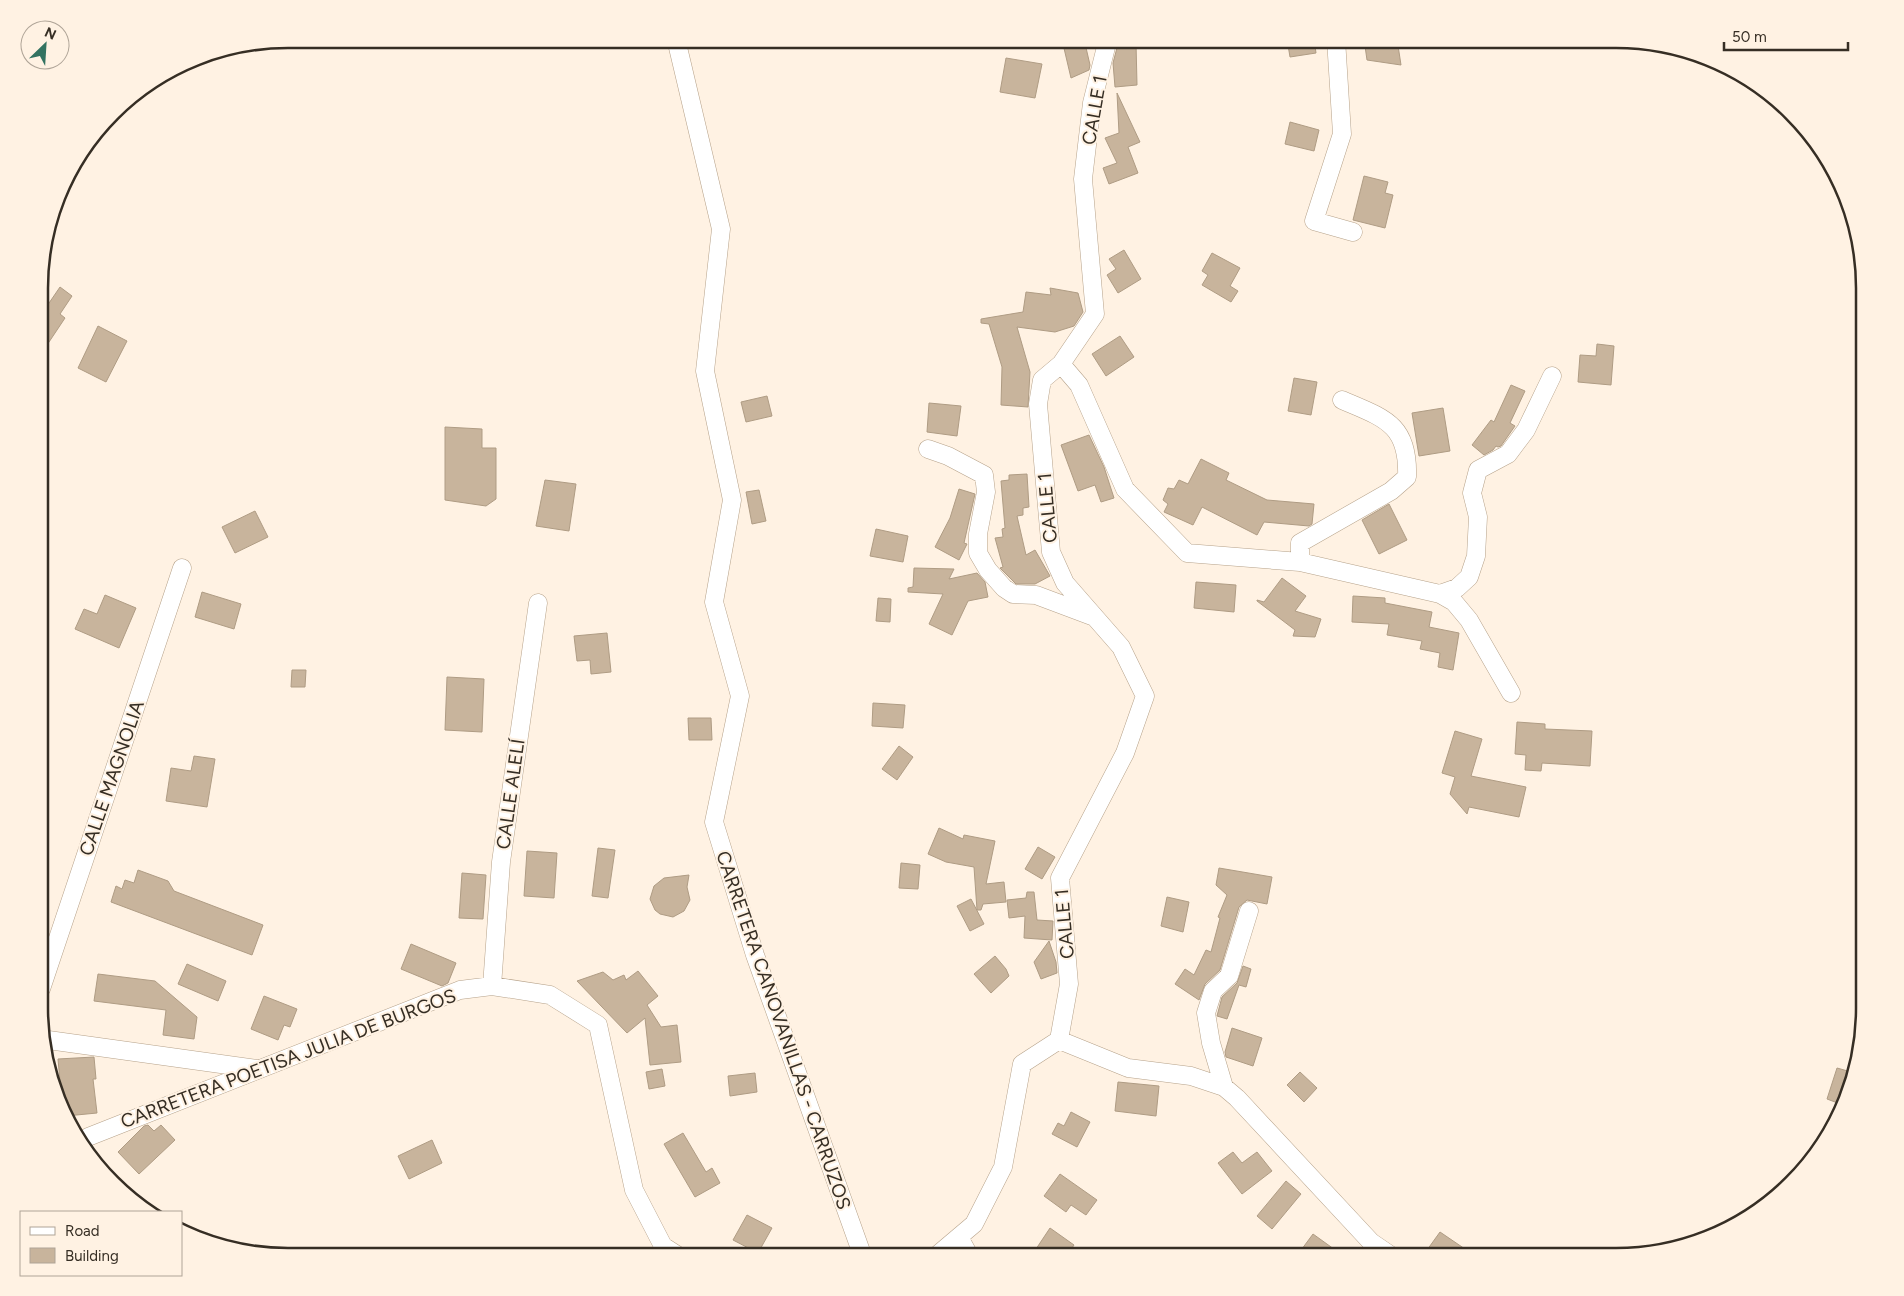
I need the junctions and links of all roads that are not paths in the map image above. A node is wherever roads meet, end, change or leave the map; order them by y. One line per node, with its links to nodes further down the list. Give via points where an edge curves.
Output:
1 (678, 48): 25 (street, CARRETERA CANOVANILLAS - CARRUZOS, via 721,229 705,370 732,500 714,602 740,696 714,822 755,955)
2 (1106, 48): 5 (street, CALLE 1, via 1092,103 1083,179 1095,314)
3 (1337, 48): 4 (street, via 1342,134 1314,221)
4 (1353, 232)
5 (1061, 364): 9 (street, via 1079,385 1126,489 1187,554); 13 (street, CALLE 1, via 1042,380 1038,404 1050,552 1065,583)
6 (1552, 376): 11 (street, via 1526,430 1508,454 1478,470 1472,493 1478,517 1476,556 1469,577 1457,588)
7 (1342, 400): 9 (street, via 1385,419 1401,438 1408,461 1407,477 1391,491 1300,543)
8 (928, 448): 13 (street, via 984,475 986,492 978,553 1004,588 1014,594 1051,599)
9 (1300, 562): 11 (street)
10 (182, 568): 16 (street, CALLE MAGNOLIA)
11 (1440, 594): 14 (street, via 1454,602 1469,620)
12 (538, 602): 17 (street, CALLE ALELÍ, via 500,862)
13 (1095, 617): 19 (street, CALLE 1, via 1121,647 1145,696 1125,753 1060,878 1069,984)
14 (1511, 693)
15 (1249, 911): 21 (street, via 1229,976 1213,991 1206,1013)
16 (48, 957)
17 (492, 986): 20 (street, CARRETERA POETISA JULIA DE BURGOS, via 460,990); 24 (street, CARRETERA POETISA JULIA DE BURGOS, via 550,995 598,1025 634,1190)
18 (50, 1040): 20 (street)
19 (1059, 1040): 21 (street, via 1128,1068 1191,1076); 23 (street, via 1022,1064 1003,1167 974,1224)
20 (258, 1070): 22 (street, CARRETERA POETISA JULIA DE BURGOS)
21 (1224, 1087): 28 (street)
22 (86, 1138)
23 (958, 1238): 26 (street); 27 (street)
24 (667, 1248)
25 (860, 1248)
26 (946, 1248)
27 (964, 1248)
28 (1380, 1248)

